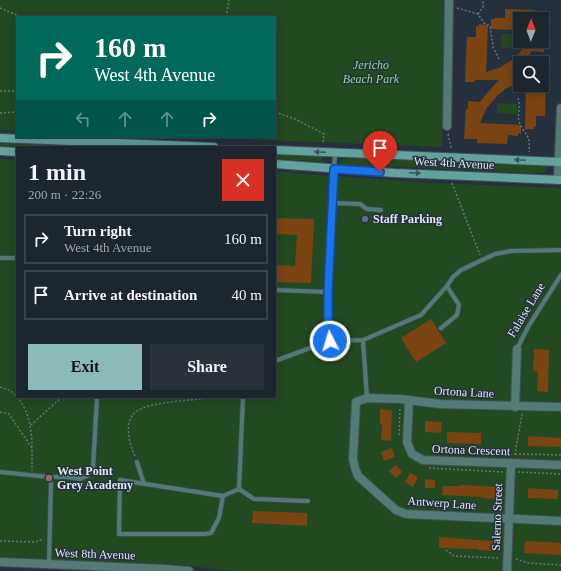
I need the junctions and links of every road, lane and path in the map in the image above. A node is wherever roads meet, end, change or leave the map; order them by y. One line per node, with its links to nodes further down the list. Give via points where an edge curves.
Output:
1 (228, 0): 7 (path)
2 (483, 0): 5 (path, via 483,7)
3 (449, 4): 5 (path); 16 (street)
4 (0, 8): 6 (path)
5 (478, 14): 8 (path, via 492,29 493,47)
6 (19, 16)
7 (226, 16)
8 (500, 61)
9 (0, 91): 10 (path)
10 (16, 91)
11 (518, 98): 25 (path, via 519,119 530,139)
12 (561, 108): 26 (street)
13 (16, 112): 15 (path)
14 (276, 112): 18 (path, via 324,134)
15 (0, 113)
16 (447, 126): 20 (path)
17 (0, 138): 19 (main road)
18 (323, 142)
19 (190, 146)
20 (451, 148)
21 (276, 150): 24 (main road, West 4th Avenue, one-way to 21)
22 (0, 151): 23 (main road)
23 (16, 152)
24 (335, 152): 26 (main road, West 4th Avenue, one-way to 24); 28 (lane)
25 (529, 152)
26 (560, 162): 29 (street)
27 (276, 164): 28 (main road, West 4th Avenue)
28 (334, 169): 29 (main road, West 4th Avenue, one-way to 29); 31 (lane)
29 (559, 180)
30 (452, 182): 36 (path)
31 (332, 203): 32 (lane, via 360,204 367,209); 40 (lane)
32 (381, 210)
33 (561, 250): 36 (lane, via 511,252)
34 (0, 258): 35 (lane)
35 (16, 258)
36 (482, 259): 38 (lane, via 461,270)
37 (561, 275): 44 (lane, Falaise Lane)
38 (447, 286): 41 (lane, via 459,305 458,315); 42 (lane, via 421,315)
39 (276, 290): 40 (lane)
40 (328, 292): 43 (lane)
41 (441, 328)
42 (363, 340): 43 (lane); 53 (lane)
43 (330, 341): 45 (lane)
44 (517, 348): 55 (street, Falaise Lane)
45 (276, 361)
46 (0, 388): 47 (path, via 11,391)
47 (16, 396)
48 (17, 398): 58 (path)
49 (61, 398): 58 (path)
50 (97, 398): 67 (lane, via 92,471 80,479)
51 (206, 398): 63 (path, via 149,406 137,411 130,419 128,427 131,447)
52 (243, 398): 69 (lane)
53 (367, 398): 54 (street, Ortona Lane); 72 (street, Antwerp Lane, via 356,402 353,459 355,468 358,476 396,510 419,516)
54 (409, 400): 55 (street, Ortona Lane, via 440,404); 62 (street, Ortona Crescent, via 407,442 412,454 423,460)
55 (519, 407): 56 (street, Ortona Lane); 60 (path)
56 (561, 407)
57 (0, 412): 59 (path, via 9,414)
58 (30, 426): 59 (path)
59 (32, 448): 65 (path)
60 (515, 454): 61 (path); 62 (path)
61 (561, 455)
62 (510, 459): 64 (street, Ortona Crescent); 72 (street, Salerno Street)
63 (137, 462): 68 (lane)
64 (561, 465)
65 (32, 470)
66 (0, 472): 67 (lane)
67 (49, 477): 77 (lane)
68 (144, 484): 70 (lane); 70 (lane, via 120,480 119,534 211,532 219,518)
69 (239, 489): 70 (lane); 71 (lane, via 254,499)
70 (223, 496)
71 (308, 501)
72 (509, 519): 73 (street, Antwerp Lane); 80 (street, Salerno Street)
73 (561, 521)
74 (47, 537): 75 (path, via 35,542)
75 (0, 541)
76 (0, 562): 77 (street, West 8th Avenue)
77 (49, 564): 78 (street, West 8th Avenue)
78 (153, 570): 79 (street, West 8th Avenue)
79 (189, 571)
80 (507, 571)

